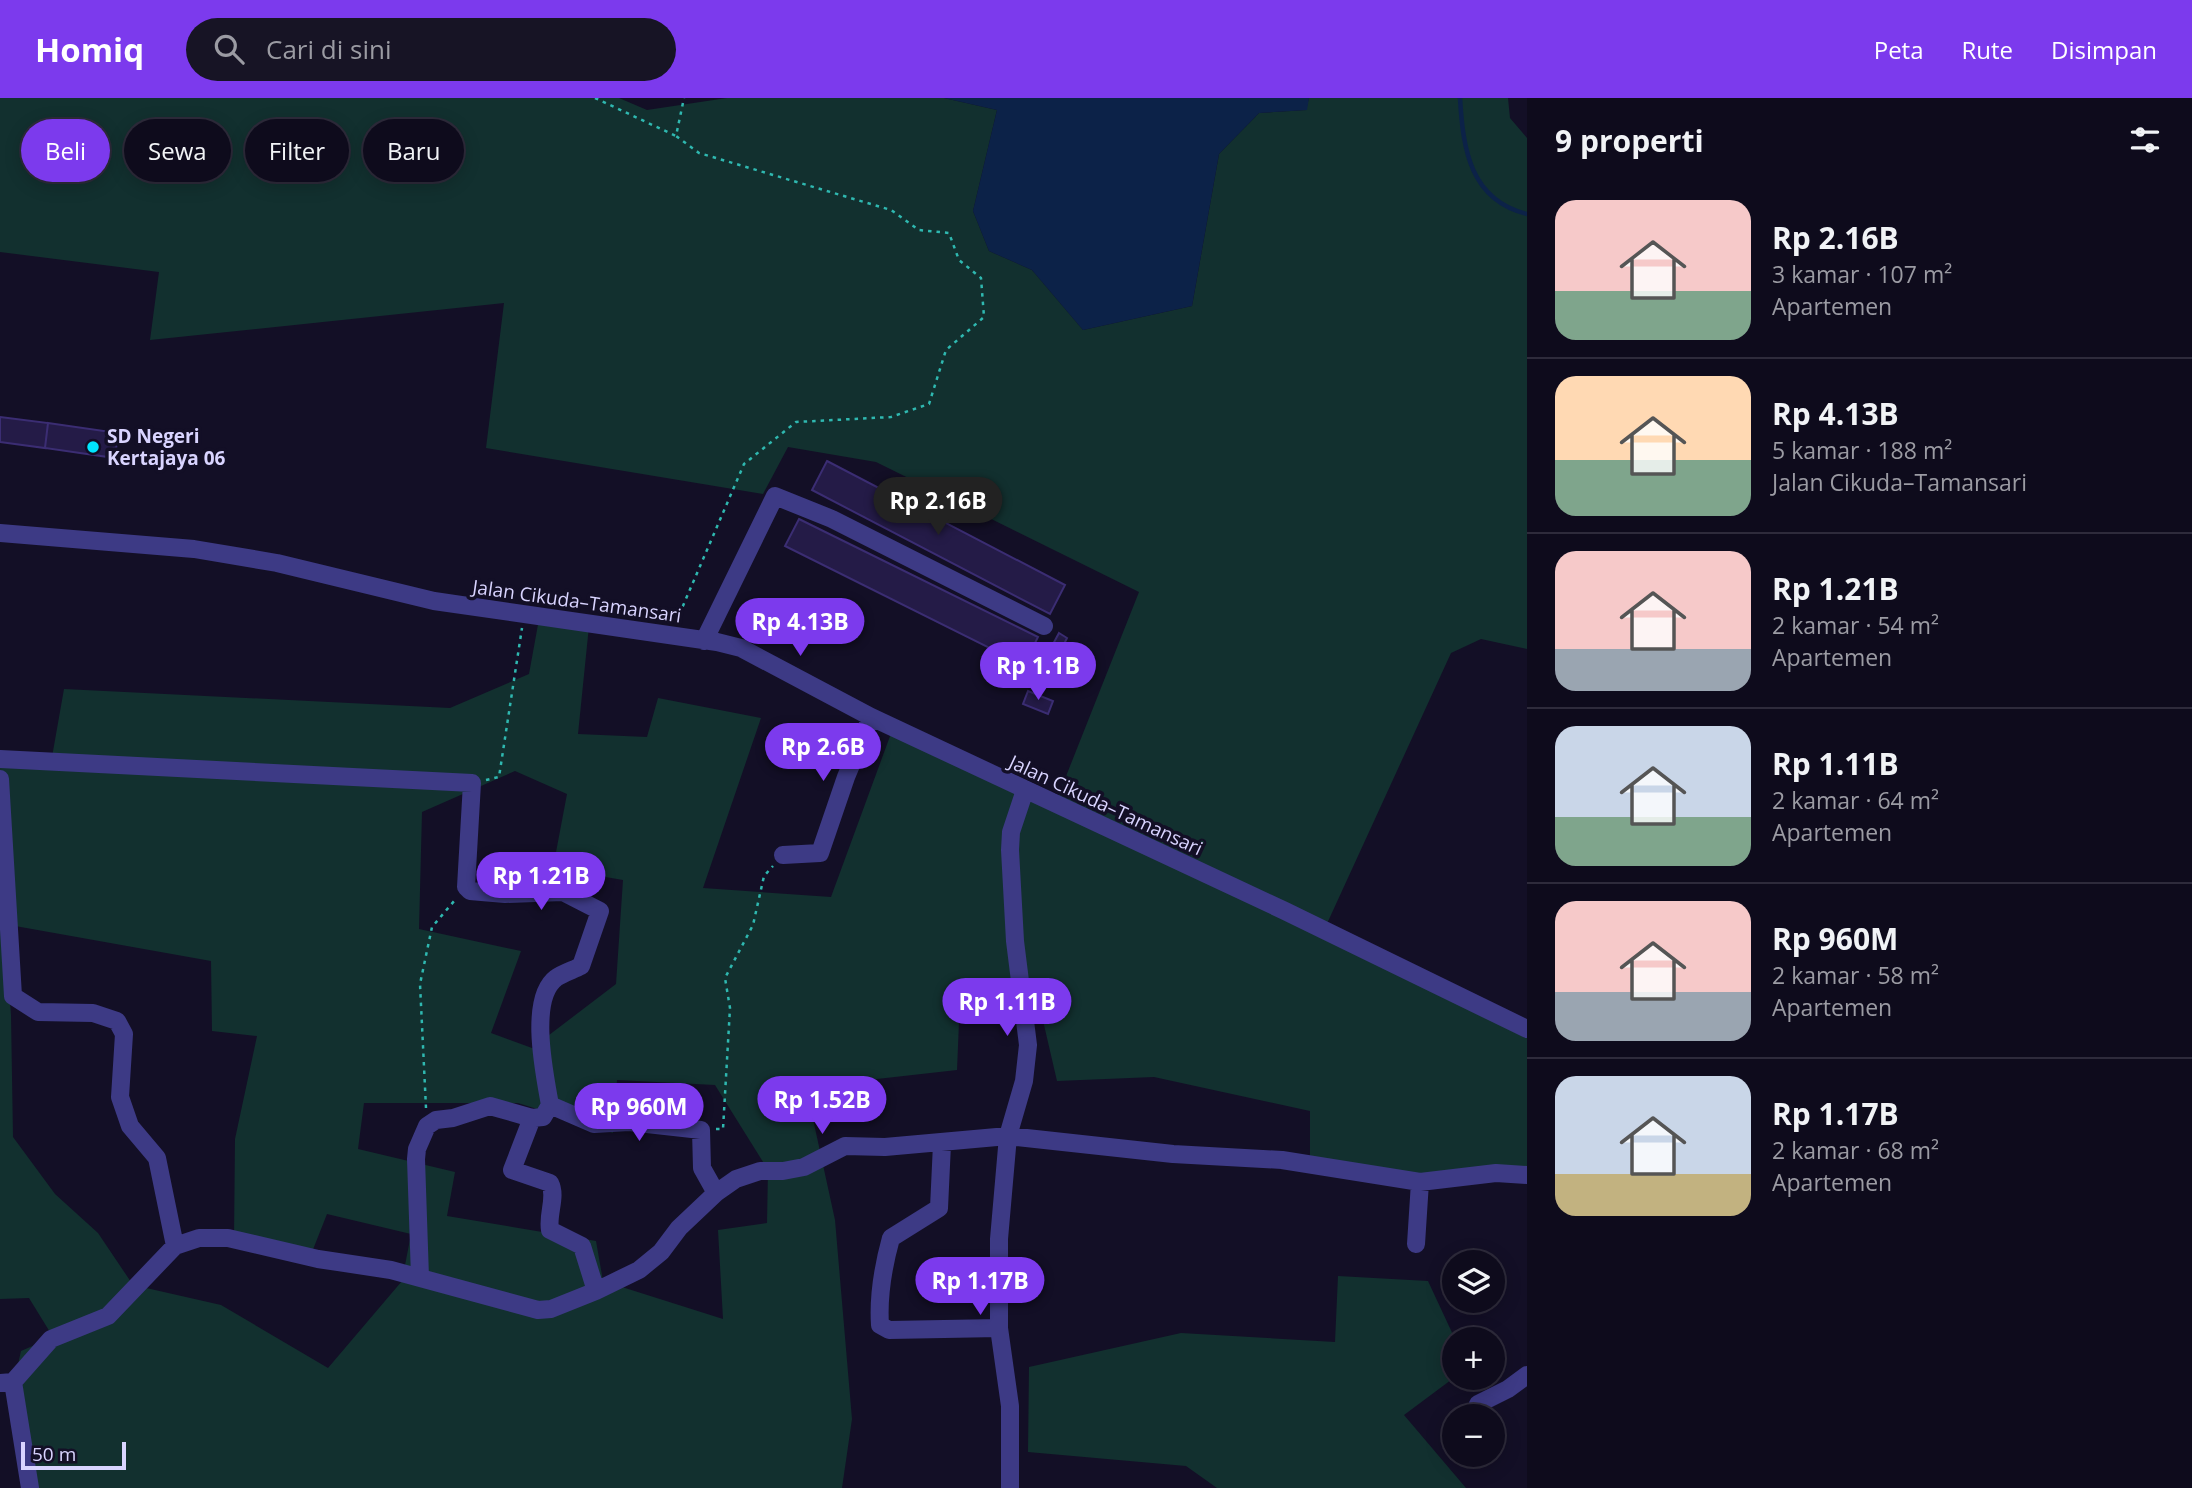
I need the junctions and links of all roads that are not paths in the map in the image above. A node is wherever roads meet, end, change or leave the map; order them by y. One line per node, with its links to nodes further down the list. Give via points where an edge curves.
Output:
1 (0, 533): 3 (street, Jalan Cikuda–Tamansari, via 194,550 276,563 434,601)
2 (1044, 626): 3 (street, via 832,519 775,496)
3 (704, 641): 4 (street, Jalan Cikuda–Tamansari, via 741,648)
4 (871, 717): 7 (street, Jalan Cikuda–Tamansari); 8 (street, via 820,853)
5 (0, 759): 10 (street, via 472,783 466,887 505,894 563,892 600,911 581,966 554,979 545,997 539,1031)
6 (0, 779): 18 (street, via 13,996 38,1012 93,1013 117,1021 124,1034 120,1097 130,1125 157,1158)
7 (1025, 790): 9 (street, Jalan Cikuda–Tamansari); 12 (street, via 1010,850 1028,1045 1024,1081)
8 (783, 855)
9 (1527, 1029)
10 (550, 1105): 11 (street, via 543,1117); 16 (street, via 594,1124 629,1122 701,1130 702,1168)
11 (532, 1118): 19 (street, via 490,1106 427,1126 416,1159); 20 (street, via 512,1170 550,1183 550,1230 582,1246)
12 (1008, 1136): 13 (street); 15 (street, via 1173,1154 1282,1160); 21 (street, via 999,1239)
13 (942, 1144): 16 (street, via 845,1146 804,1167 760,1171 736,1179); 21 (street, via 939,1208 891,1238 881,1284 880,1325 889,1330)
14 (1527, 1175): 15 (street, via 1496,1173)
15 (1420, 1182): 17 (street)
16 (716, 1193): 20 (street, via 639,1270)
17 (1416, 1244)
18 (175, 1246): 19 (street, via 199,1238 228,1238); 23 (street, via 108,1316 51,1339)
19 (420, 1277): 20 (street, via 538,1310)
20 (596, 1291)
21 (999, 1328): 26 (street, via 1010,1406)
22 (1527, 1375): 24 (street)
23 (6, 1382): 25 (street)
24 (1478, 1404)
25 (30, 1488)
26 (1009, 1488)

